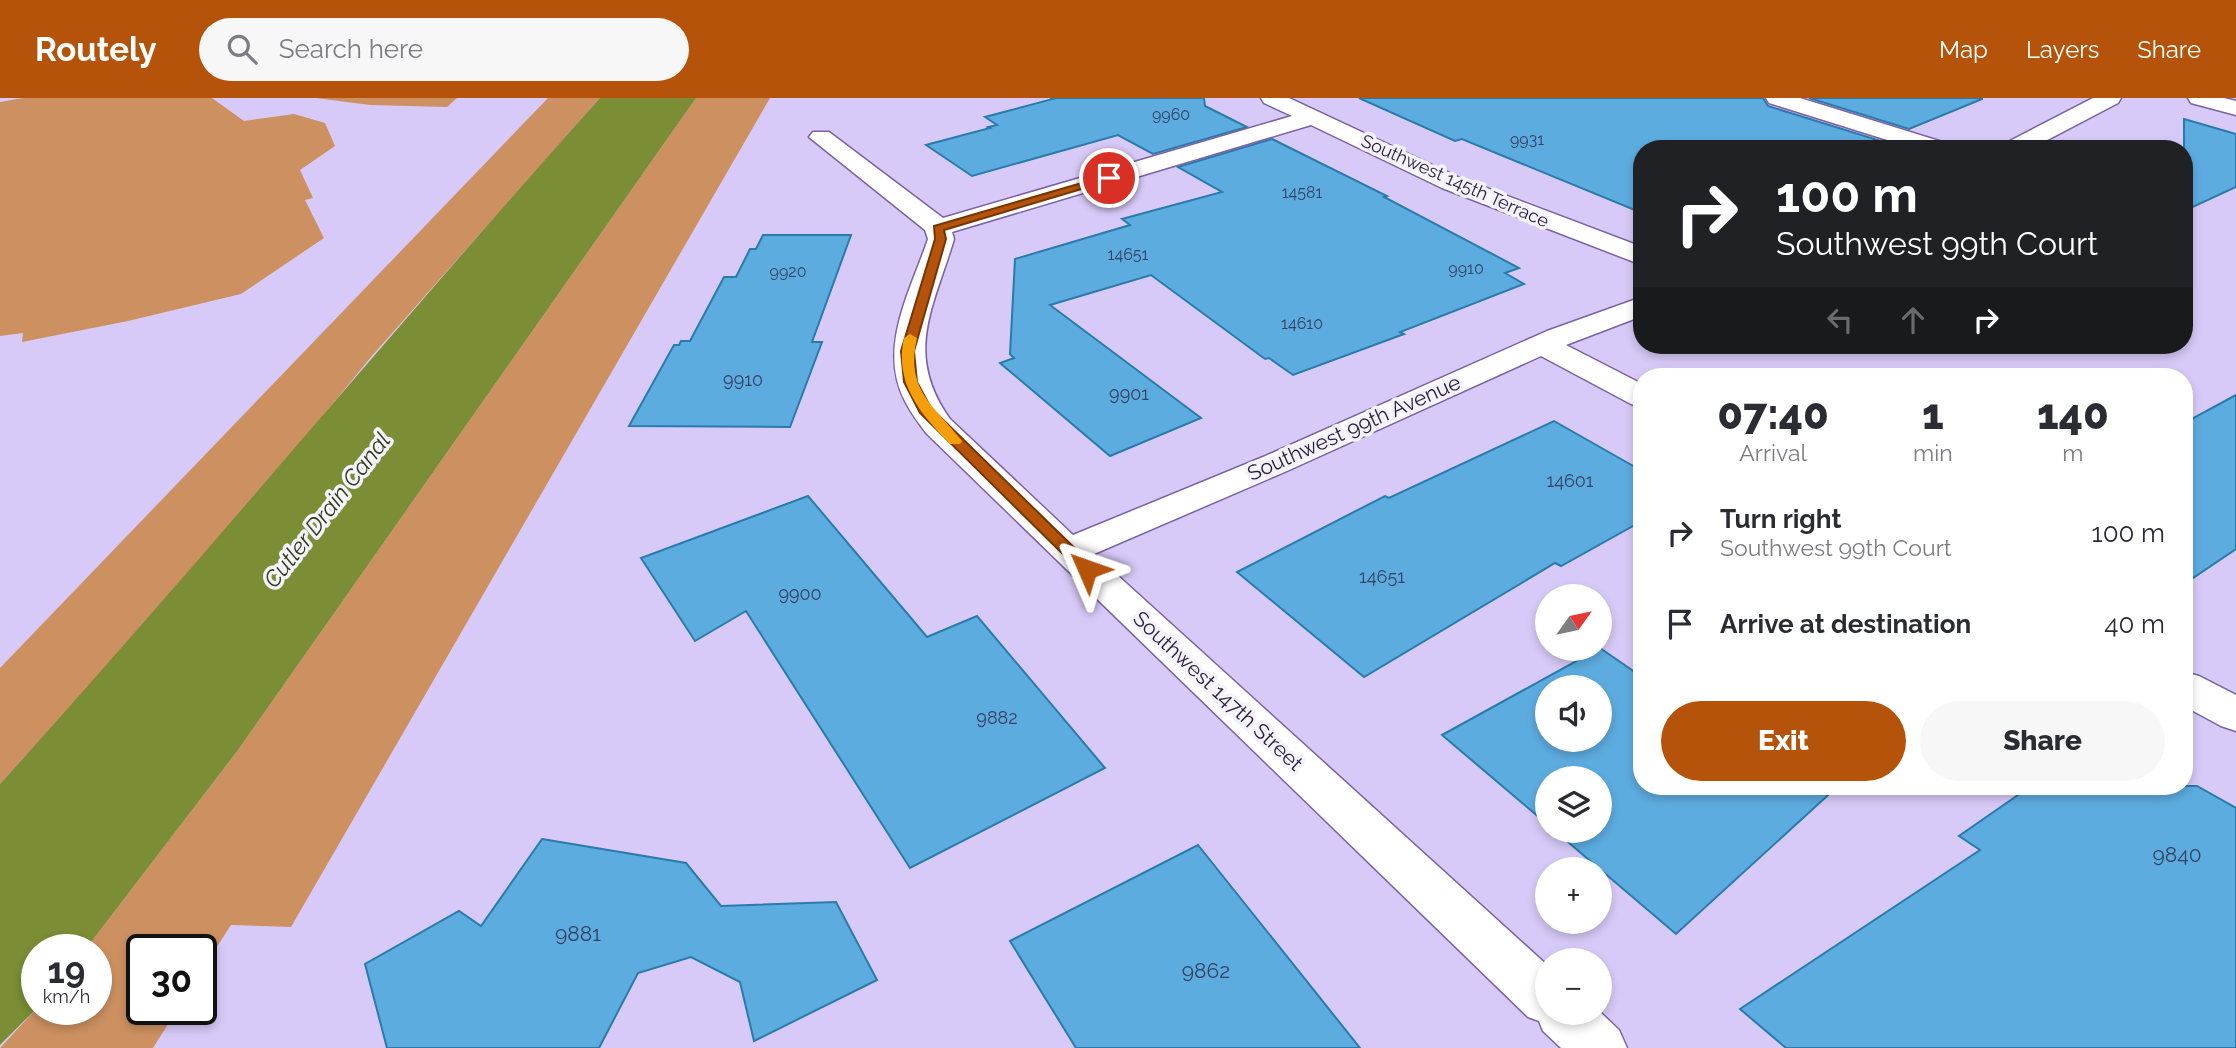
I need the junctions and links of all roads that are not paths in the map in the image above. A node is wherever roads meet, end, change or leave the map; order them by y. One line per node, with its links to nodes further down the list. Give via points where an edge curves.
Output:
1 (1272, 98): 6 (street, Southwest 145th Terrace)
2 (1777, 98): 8 (street)
3 (2110, 98): 9 (street)
4 (2199, 98): 5 (street)
5 (2236, 108)
6 (1313, 117): 10 (street); 11 (street, Southwest 145th Terrace, via 1473,192)
7 (821, 137): 10 (street)
8 (1912, 140)
9 (2029, 140)
10 (938, 228): 15 (street, Southwest 147th Street, via 941,239 907,351 911,382 938,426)
11 (1633, 254)
12 (1633, 309): 13 (street, Southwest 99th Avenue)
13 (1542, 344): 14 (street); 15 (street, Southwest 99th Avenue)
14 (1633, 392)
15 (1068, 551): 18 (street, Southwest 147th Street)
16 (2193, 692): 17 (street)
17 (2236, 715)
18 (1535, 989)
19 (1575, 1025): 20 (street)
20 (1599, 1048)

